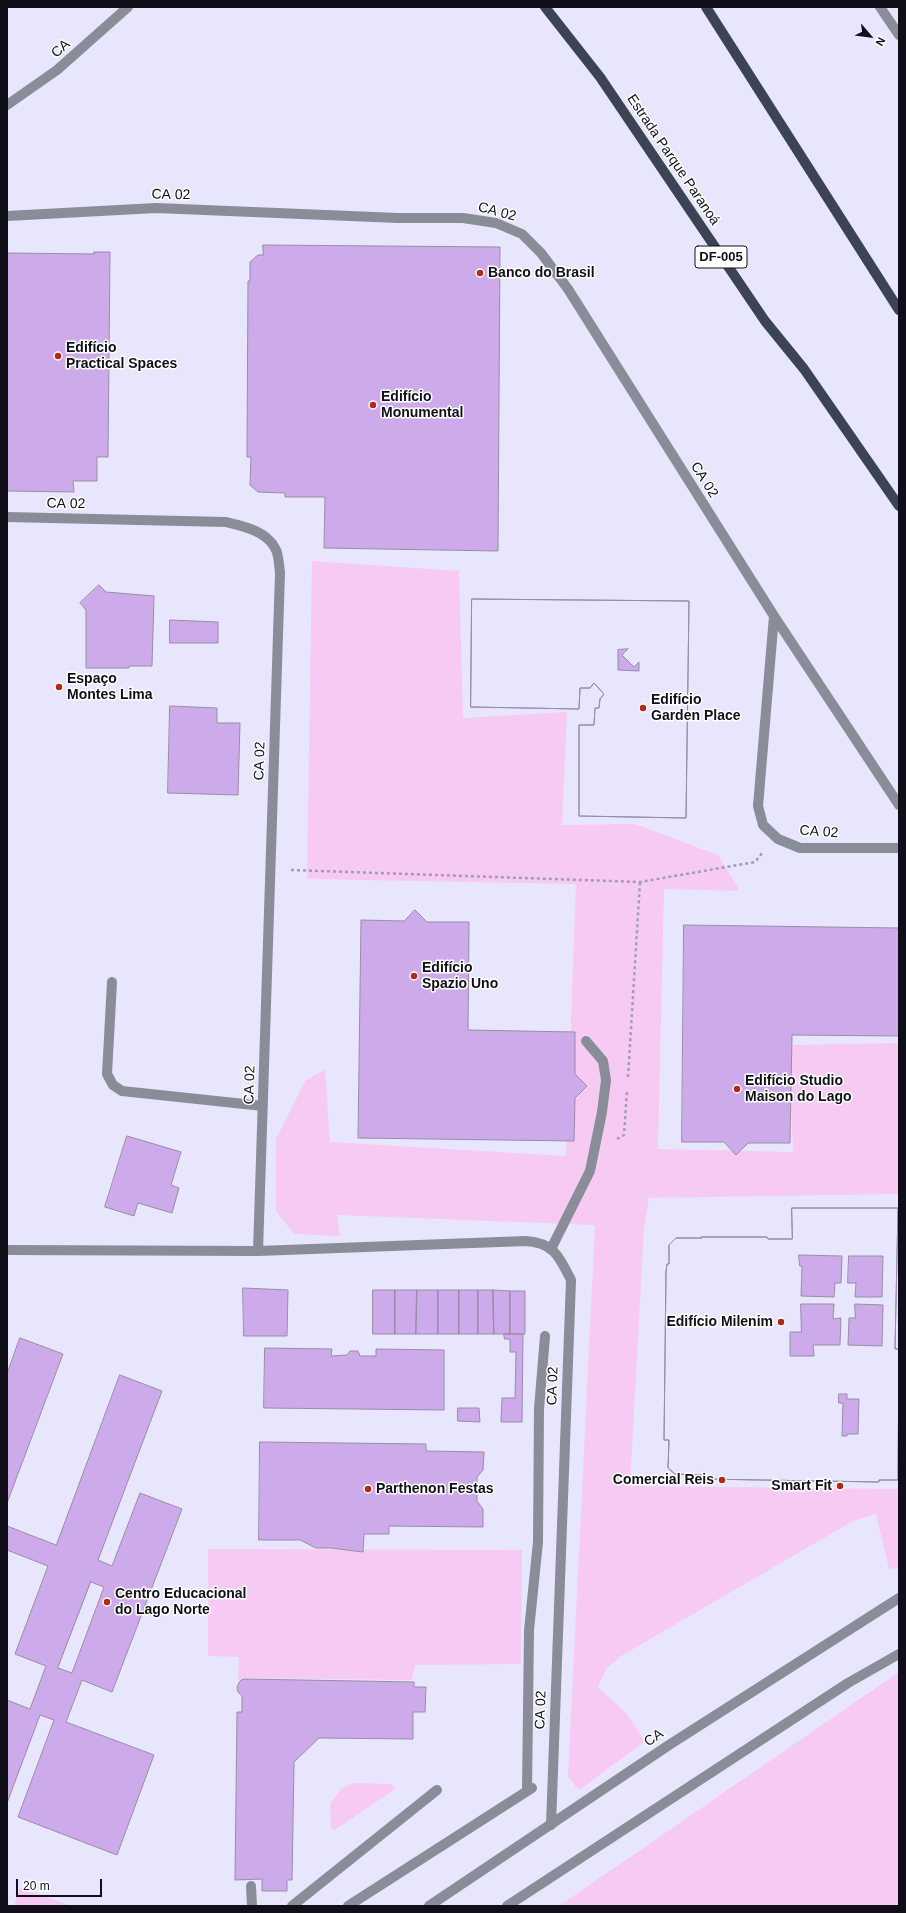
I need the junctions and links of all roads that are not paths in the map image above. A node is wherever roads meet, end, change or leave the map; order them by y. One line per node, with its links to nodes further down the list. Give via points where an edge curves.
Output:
1 (128, 7): 6 (street, CA, via 57,70)
2 (545, 7): 9 (main road, Estrada Parque Paranoá / DF-005, via 600,77 764,322 804,369)
3 (706, 7): 8 (main road)
4 (880, 7): 5 (street)
5 (899, 35)
6 (7, 105)
7 (7, 216): 11 (street, CA 02, via 156,208 398,218 463,218 496,223 522,234 541,253 568,290)
8 (899, 310)
9 (899, 506)
10 (7, 517): 16 (street, CA 02, via 226,522 248,528 276,548 280,573)
11 (774, 616): 12 (street, CA 02); 13 (street, CA 02, via 758,806 763,825 778,839 800,848)
12 (899, 805)
13 (899, 848)
14 (112, 982): 16 (street, via 107,1074 113,1085 122,1091)
15 (586, 1041): 17 (street, via 603,1061 606,1080 590,1171)
16 (263, 1106): 19 (street, CA 02)
17 (551, 1249): 19 (street, CA 02, via 541,1242 526,1241); 24 (street, CA 02, via 561,1259 571,1280)
18 (7, 1250): 19 (street, CA 02)
19 (258, 1251)
20 (545, 1336): 28 (street, via 539,1409 538,1542 529,1630 530,1789)
21 (899, 1598): 24 (street, CA, via 669,1745)
22 (899, 1654): 30 (street, via 848,1683)
23 (437, 1790): 27 (street)
24 (551, 1826): 29 (street, CA)
25 (252, 1886): 26 (street)
26 (252, 1906)
27 (292, 1906)
28 (348, 1906)
29 (429, 1906)
30 (507, 1906)

